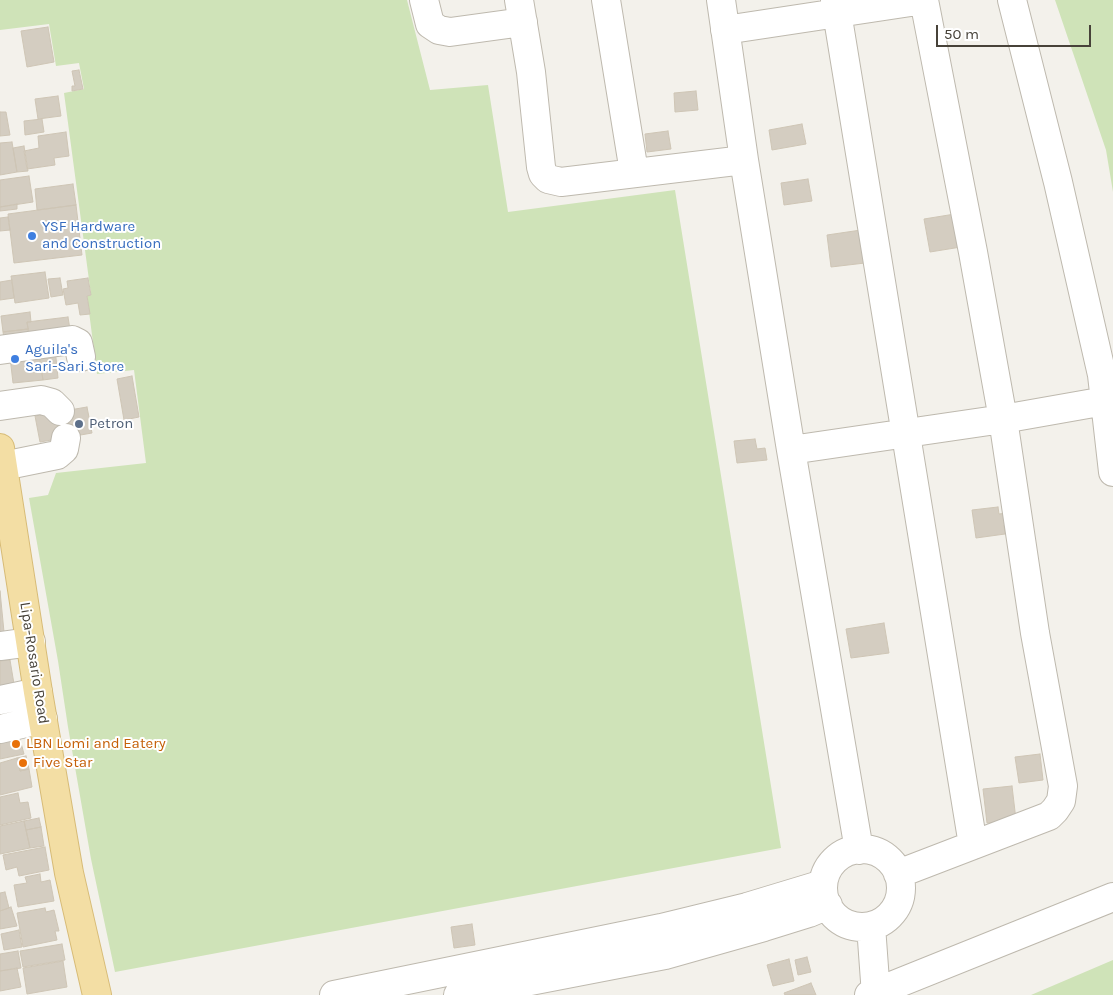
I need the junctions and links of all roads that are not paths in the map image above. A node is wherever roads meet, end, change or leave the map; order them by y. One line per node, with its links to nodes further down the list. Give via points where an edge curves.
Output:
1 (424, 0): 7 (street, via 430,24 450,32)
2 (606, 0): 10 (street)
3 (721, 0): 8 (street)
4 (924, 0): 6 (street); 16 (street)
5 (1012, 0): 13 (street, via 1058,182)
6 (836, 7): 8 (street); 17 (street)
7 (521, 11): 10 (street, via 543,174 548,179 561,182)
8 (726, 30): 9 (street)
9 (744, 160): 10 (street); 19 (street)
10 (634, 172)
11 (0, 350): 12 (street, via 72,340 78,343)
12 (81, 357)
13 (1106, 401): 16 (street); 21 (street)
14 (0, 406): 15 (street, via 41,400 52,403)
15 (60, 411)
16 (1003, 419): 17 (street); 28 (street, via 1063,786 1060,801 1049,816)
17 (906, 433): 19 (street); 28 (street)
18 (66, 438): 20 (street, via 64,449 57,454)
19 (791, 450): 29 (street)
20 (1, 457): 22 (main road, Lipa-Rosario Road)
21 (1113, 472)
22 (31, 642): 23 (street); 24 (main road, Lipa-Rosario Road)
23 (0, 646)
24 (38, 692): 25 (street); 26 (main road, Lipa-Rosario Road)
25 (0, 700)
26 (43, 719): 27 (street); 36 (main road, Lipa-Rosario Road, via 69,873)
27 (0, 729)
28 (973, 845): 30 (street)
29 (859, 850): 30 (street, via 869,850 887,858); 31 (street, via 835,861 826,874)
30 (898, 874): 33 (street, via 901,896 897,906 886,919)
31 (826, 895): 33 (street, via 833,914 851,925); 34 (street, via 747,907); 37 (street, via 809,913 665,955)
32 (1113, 897): 35 (street)
33 (871, 926): 35 (street)
34 (347, 994)
35 (873, 994)
36 (97, 995)
37 (458, 995)

